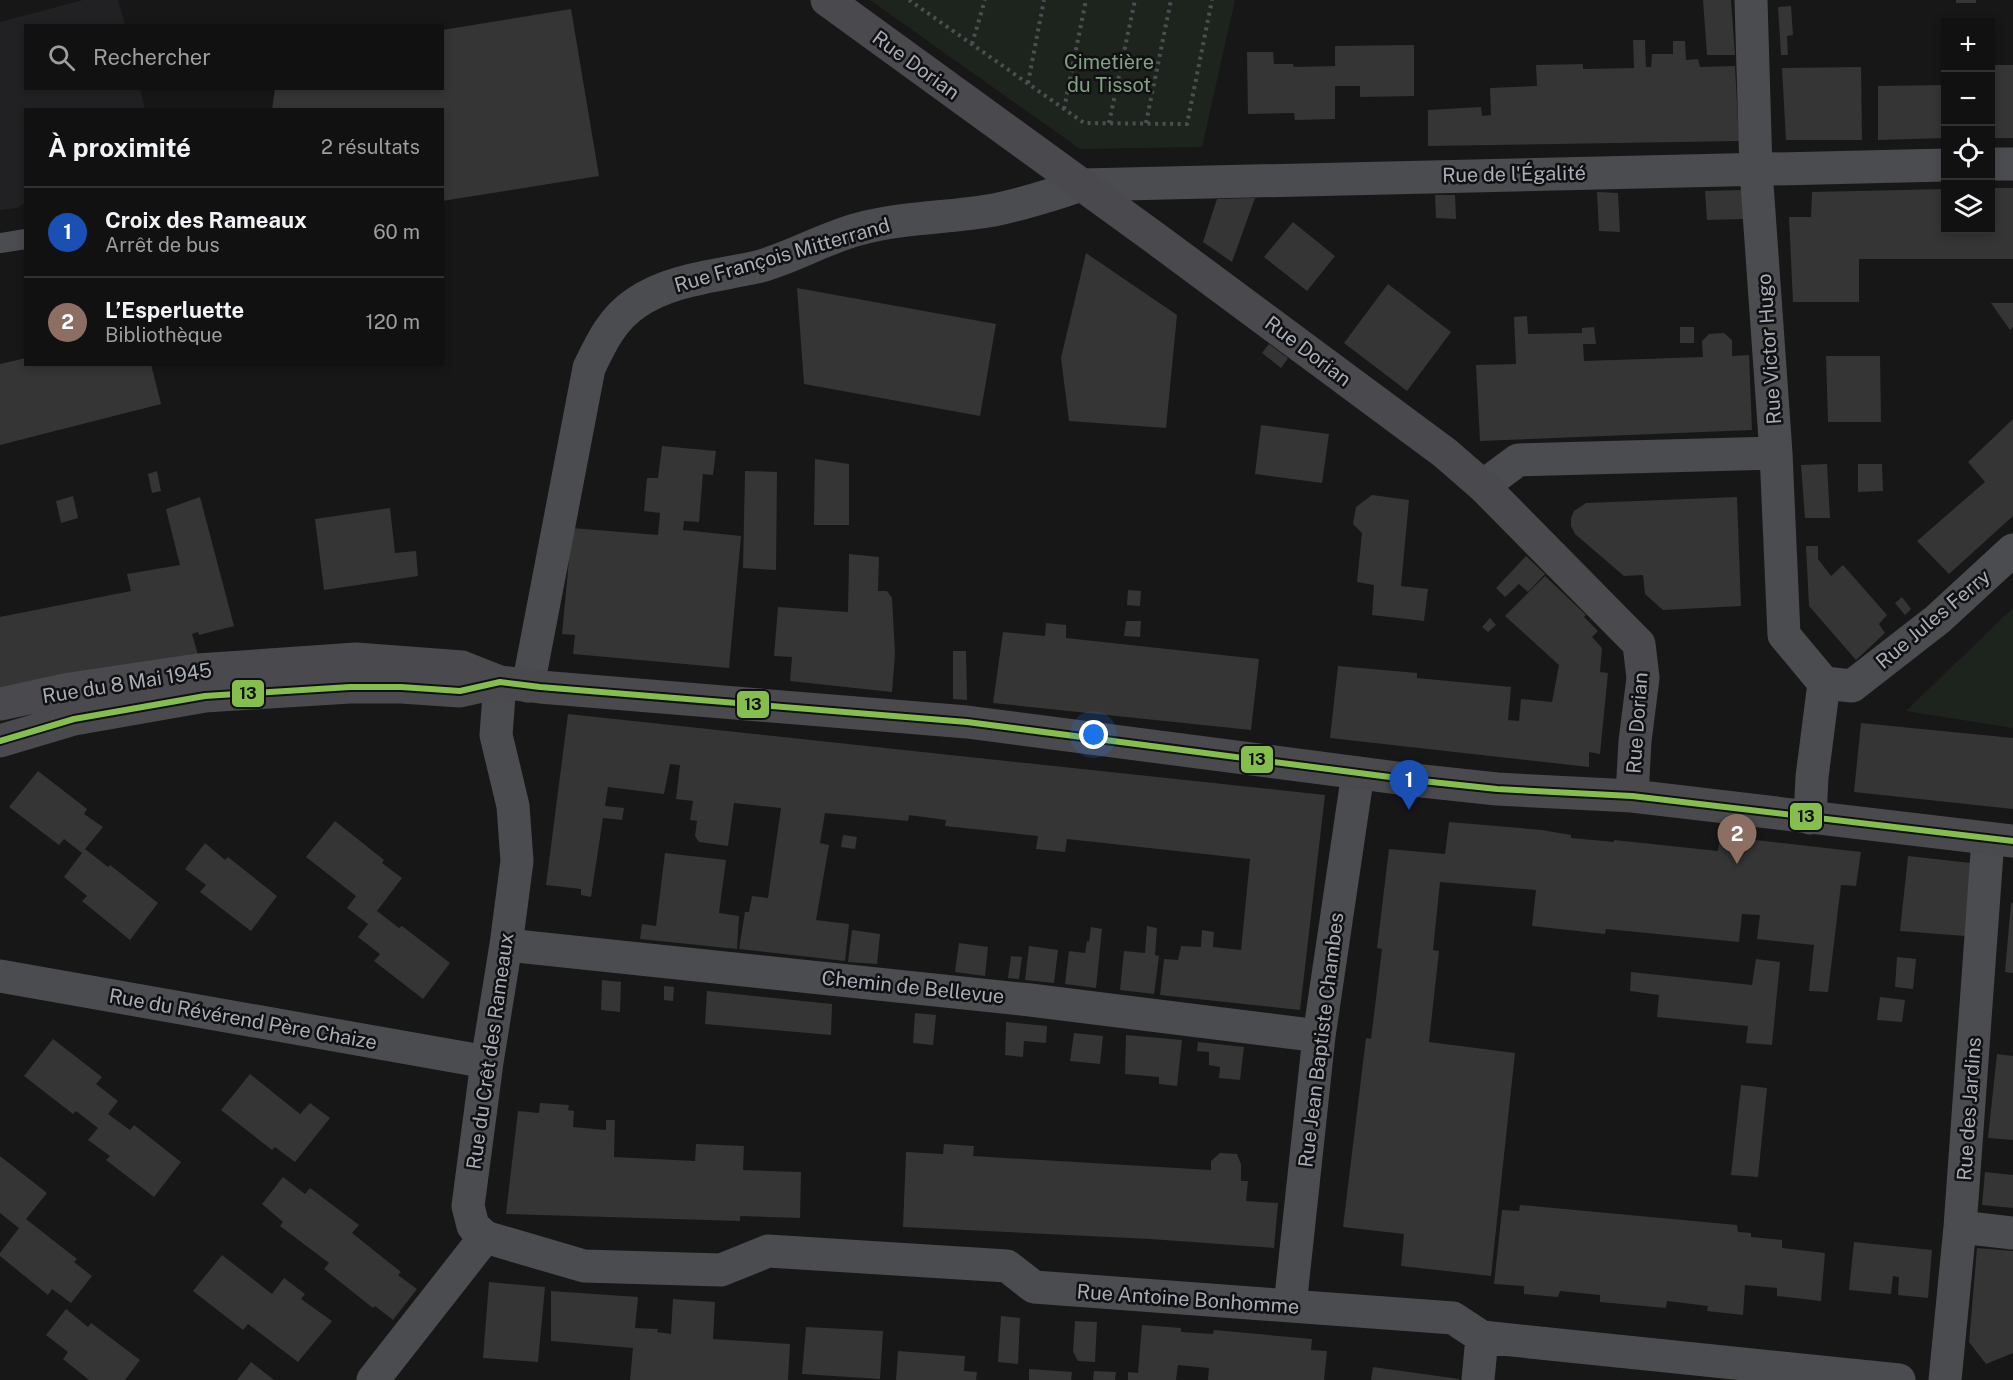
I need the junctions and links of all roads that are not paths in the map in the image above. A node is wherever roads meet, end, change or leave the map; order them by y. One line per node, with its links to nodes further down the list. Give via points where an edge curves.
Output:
1 (827, 0): 7 (main road, Rue Dorian)
2 (1751, 0): 6 (street, Rue Victor Hugo)
3 (1995, 164): 4 (street)
4 (2013, 164)
5 (1941, 165): 6 (street, Rue de l'Égalité)
6 (1756, 170): 7 (street, Rue de l'Égalité); 10 (street, Rue Victor Hugo)
7 (1082, 185): 11 (main road, Rue Dorian, via 1445,453); 13 (street, Rue François Mitterrand, via 995,210 858,229 769,263 651,293 616,319 589,368)
8 (24, 239): 9 (lane)
9 (0, 243)
10 (1776, 453): 11 (street, via 1518,460); 14 (street, Rue Victor Hugo, via 1784,635)
11 (1483, 486): 18 (main road, Rue Dorian, via 1639,644 1643,678)
12 (2013, 550): 14 (street, Rue Jules Ferry, via 1938,619)
13 (514, 684): 15 (main road, Rue du 8 Mai 1945, via 462,667 356,659 198,670); 16 (main road, Rue du 8 Mai 1945, via 460,691 350,687 205,696 74,719); 17 (main road, via 967,722); 21 (street, Rue du Crêt des Rameaux, via 496,735 513,806 517,861)
14 (1838, 685): 19 (street, via 1812,777)
15 (0, 704)
16 (0, 741)
17 (1358, 773): 18 (main road, via 1497,789); 23 (street, Rue Jean Baptiste Chambes)
18 (1632, 796): 19 (main road)
19 (1810, 818): 20 (main road)
20 (2001, 840): 25 (street, Rue des Jardins)
21 (507, 945): 23 (street, Chemin de Bellevue, via 1030,1000); 24 (street, Rue du Crêt des Rameaux)
22 (0, 976): 24 (street, Rue du Révérend Père Chaize)
23 (1319, 1036): 28 (street, Rue Jean Baptiste Chambes)
24 (486, 1062): 27 (street, Rue du Crêt des Rameaux, via 468,1206 473,1226)
25 (1960, 1227): 26 (street); 33 (street, Rue des Jardins)
26 (2013, 1233)
27 (485, 1237): 28 (street, Rue Antoine Bonhomme, via 584,1266 721,1270 768,1251 1006,1266 1034,1287); 30 (street)
28 (1290, 1306): 29 (street, Rue Antoine Bonhomme, via 1453,1318)
29 (1482, 1337): 31 (street); 32 (street, Rue Antoine Bonhomme)
30 (373, 1380)
31 (1478, 1380)
32 (1899, 1380)
33 (1945, 1380)

